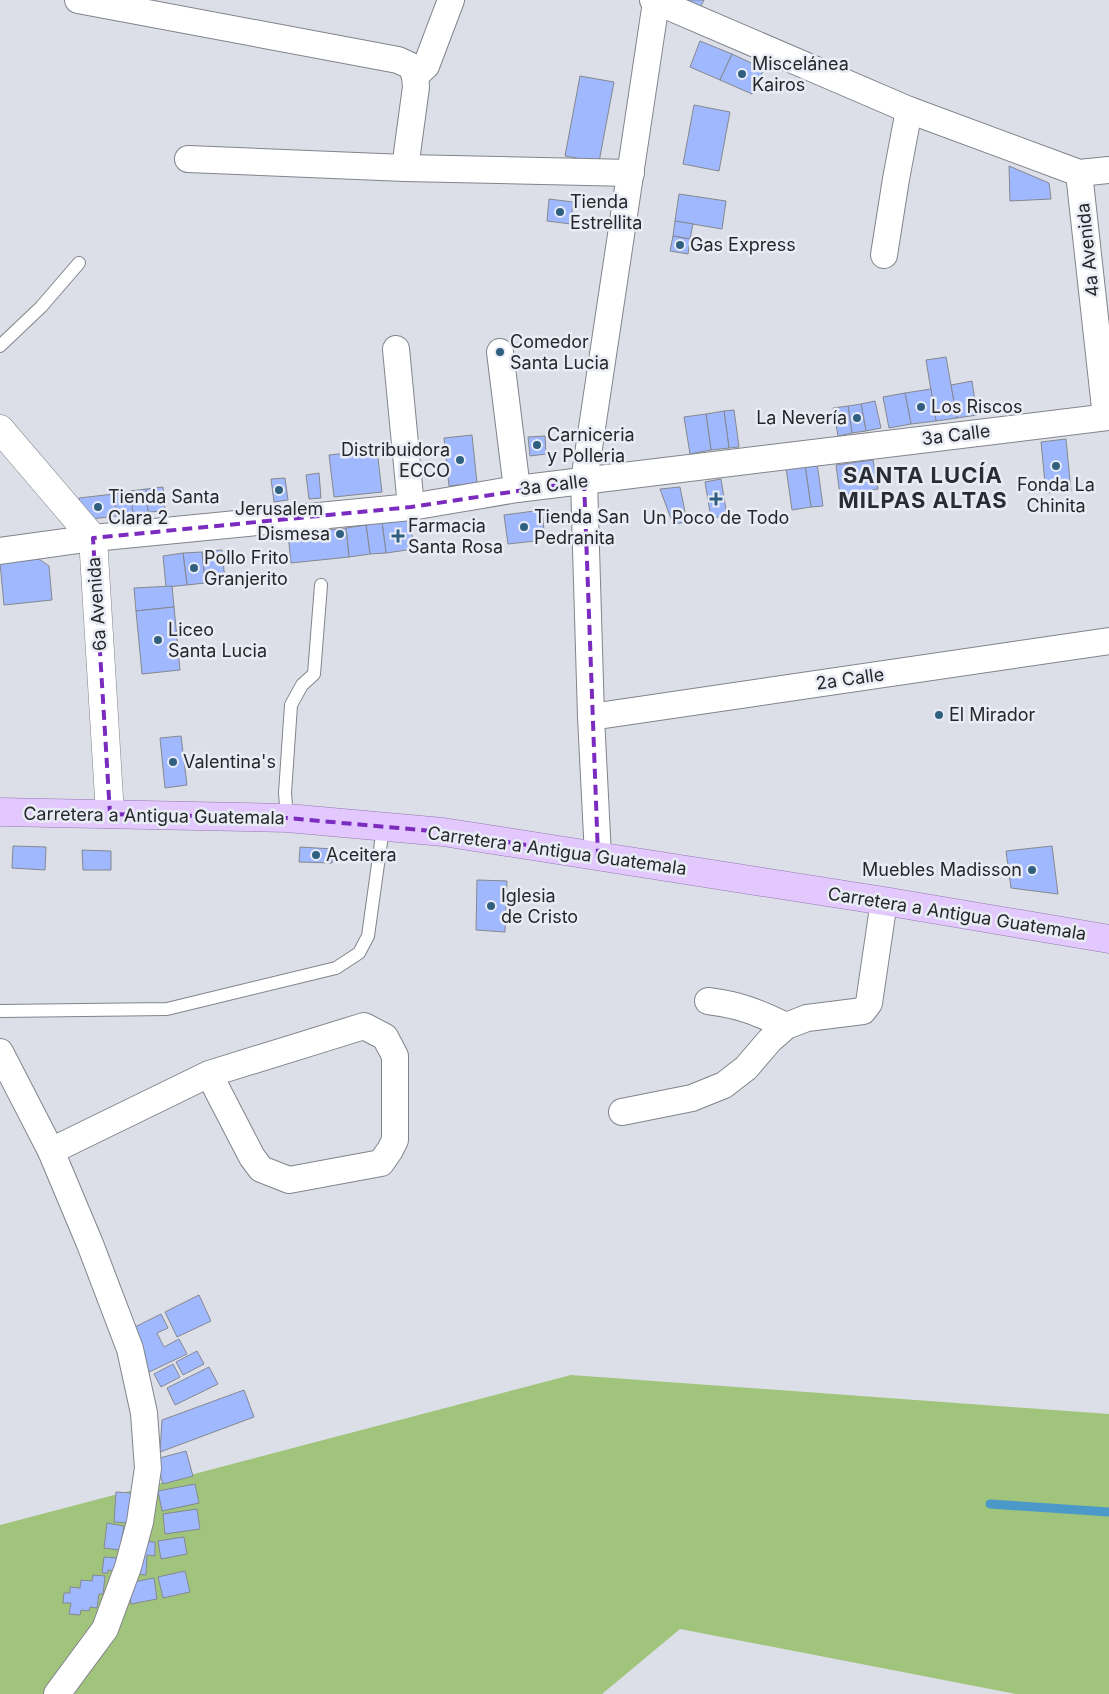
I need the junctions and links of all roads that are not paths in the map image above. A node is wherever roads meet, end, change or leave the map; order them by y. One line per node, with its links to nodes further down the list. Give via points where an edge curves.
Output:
1 (78, 0): 4 (street, via 398,60 411,66)
2 (450, 0): 4 (street, via 426,66)
3 (655, 1): 5 (street); 9 (street)
4 (416, 76): 7 (street)
5 (909, 110): 10 (street); 11 (street)
6 (188, 158): 7 (street)
7 (405, 168): 9 (street)
8 (1109, 170): 10 (street)
9 (631, 173): 18 (street)
10 (1079, 173): 16 (street, 4a Avenida)
11 (884, 255)
12 (79, 263): 13 (lane, via 41,307)
13 (0, 346)
14 (396, 350): 20 (street)
15 (500, 352): 19 (street)
16 (1107, 417): 18 (street, 3a Calle)
17 (0, 429): 21 (street, 6a Avenida)
18 (584, 481): 19 (street, 3a Calle); 25 (street)
19 (517, 489): 20 (street, 3a Calle)
20 (411, 507): 21 (street, 3a Calle)
21 (92, 538): 22 (street, 3a Calle); 27 (street, 6a Avenida)
22 (0, 551)
23 (321, 585): 28 (lane, via 314,674 302,685 291,705 285,793)
24 (1109, 640): 25 (street, 2a Calle)
25 (591, 718): 30 (street)
26 (0, 812): 27 (main road, Carretera a Antigua Guatemala)
27 (110, 814): 28 (main road, Carretera a Antigua Guatemala)
28 (287, 818): 29 (main road, Carretera a Antigua Guatemala)
29 (383, 828): 30 (main road, Carretera a Antigua Guatemala, via 443,832); 34 (lane, via 368,936 359,953 336,968 167,1009)
30 (598, 856): 31 (main road, Carretera a Antigua Guatemala)
31 (884, 901): 32 (main road, Carretera a Antigua Guatemala); 35 (street, via 867,1008 807,1018)
32 (1109, 939)
33 (708, 1001): 35 (street, via 752,1010)
34 (0, 1011)
35 (786, 1026): 38 (street, via 746,1068 724,1085 692,1098)
36 (0, 1052): 39 (street)
37 (209, 1074): 37 (street, via 261,1170 289,1180 381,1163 395,1140 395,1056 385,1037 364,1026); 39 (street)
38 (622, 1112)
39 (51, 1151): 40 (street, via 130,1350 144,1414 148,1468 140,1522 128,1567 105,1629)
40 (57, 1694)

